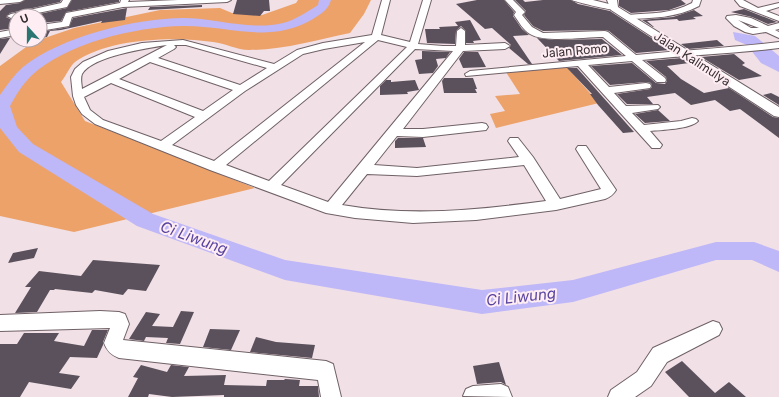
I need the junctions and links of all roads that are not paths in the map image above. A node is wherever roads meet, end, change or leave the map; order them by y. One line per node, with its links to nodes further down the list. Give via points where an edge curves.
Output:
1 (20, 0): 11 (street)
2 (67, 0): 15 (street, via 64,5)
3 (227, 0): 10 (street)
4 (386, 0): 23 (street)
5 (427, 0): 26 (street)
6 (509, 0): 31 (street, via 521,12 518,15 527,27 536,35 605,34)
7 (576, 0): 13 (street)
8 (696, 0): 17 (street, via 696,4 682,11)
9 (740, 0): 16 (street, via 743,4)
10 (124, 2): 12 (street)
11 (1, 3)
12 (100, 4): 19 (street, via 96,11)
13 (613, 4): 17 (street, Jalan Kalimulya)
14 (779, 5): 16 (street)
15 (48, 8)
16 (758, 10): 18 (street)
17 (628, 17): 29 (street, Jalan Kalimulya)
18 (779, 19)
19 (48, 26)
20 (779, 26): 22 (street, via 766,29)
21 (461, 31): 28 (street)
22 (779, 35)
23 (376, 37): 26 (street); 33 (street, via 308,49); 54 (street)
24 (181, 42): 30 (street); 33 (street); 40 (street, via 124,50 88,63 78,72 75,79)
25 (779, 45): 29 (street, Jalan Romo, via 732,52)
26 (413, 46): 28 (street); 56 (street)
27 (505, 46): 28 (street)
28 (460, 49): 48 (street)
29 (683, 53): 31 (street, Jalan Romo); 43 (street, Jalan Kalimulya)
30 (149, 58): 35 (street); 38 (street)
31 (634, 58): 32 (street, Jalan Romo); 36 (street)
32 (580, 64): 34 (street, Jalan Romo); 39 (street)
33 (274, 67): 38 (street)
34 (470, 74)
35 (111, 78): 40 (street); 44 (street)
36 (661, 80)
37 (646, 86): 39 (street)
38 (241, 89): 44 (street)
39 (605, 91): 42 (street)
40 (78, 96): 51 (street, via 88,116)
41 (654, 107): 42 (street)
42 (624, 110): 47 (street)
43 (779, 113)
44 (204, 116): 51 (street)
45 (692, 121): 47 (street)
46 (482, 127): 48 (street, via 423,133)
47 (640, 129): 50 (street)
48 (394, 132): 55 (street)
49 (514, 142): 53 (street)
50 (656, 145)
51 (162, 146): 54 (street)
52 (582, 149): 57 (street, via 610,190 605,194)
53 (528, 160): 55 (street, via 417,172); 57 (street)
54 (215, 167): 56 (street)
55 (365, 169): 58 (street)
56 (271, 187): 58 (street)
57 (556, 204): 58 (street, via 476,215 413,218 354,214)
58 (332, 209)
59 (0, 324): 62 (street, via 119,320 113,343 119,349 326,371)
60 (713, 329): 64 (street, via 660,355 644,379)
61 (473, 396): 63 (street, via 501,394)
62 (332, 397)
63 (502, 397)
64 (618, 397)

